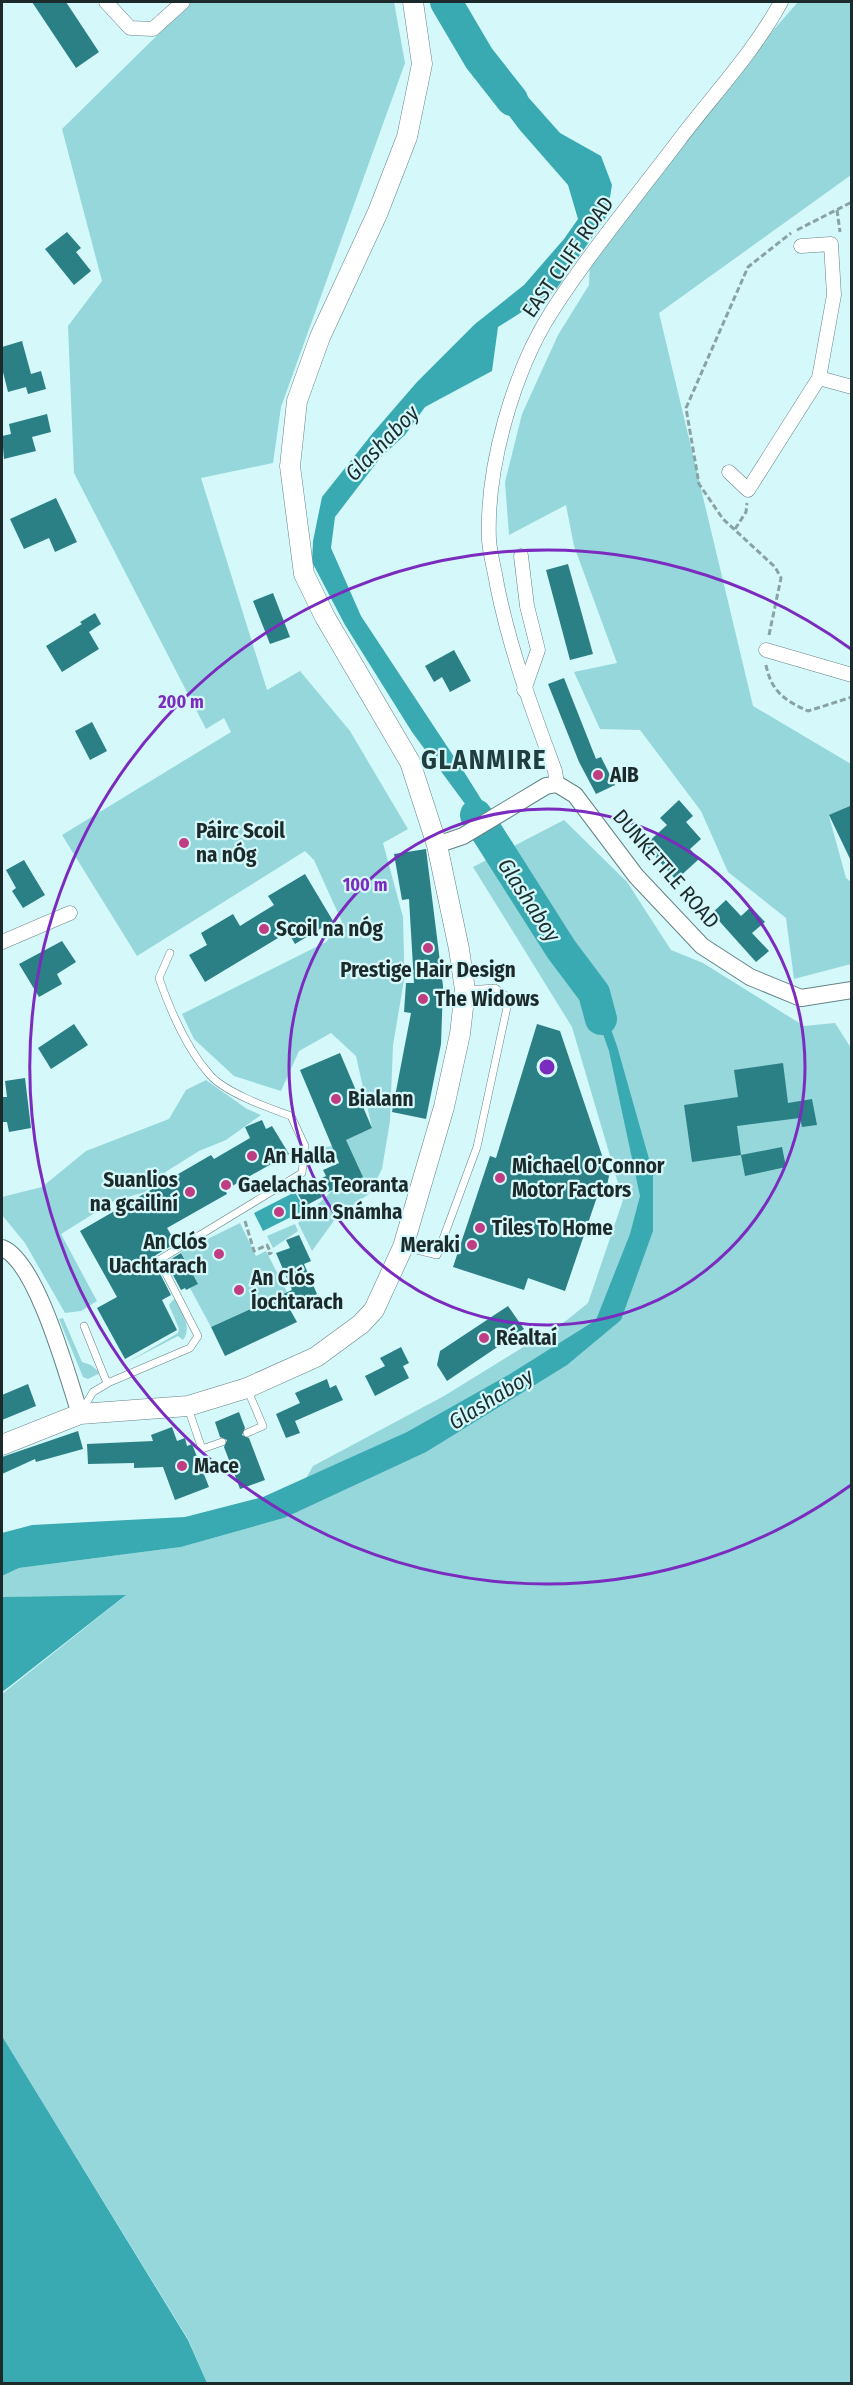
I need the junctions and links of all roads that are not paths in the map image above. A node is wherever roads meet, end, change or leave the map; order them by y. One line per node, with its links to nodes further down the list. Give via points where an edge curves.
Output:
1 (106, 2): 2 (street, via 130,28 153,29)
2 (183, 2)
3 (413, 2): 14 (main road, via 422,64 406,137 378,212 320,337 297,401 290,466 303,574 410,762)
4 (781, 2): 12 (street, EAST CLIFF ROAD, via 734,70 583,266 550,314 522,373 505,420 492,476 489,542 504,620)
5 (801, 246): 6 (street, via 831,244 834,295)
6 (825, 379): 7 (street); 8 (street, via 748,490)
7 (852, 387)
8 (729, 472)
9 (520, 555): 12 (street, via 538,650)
10 (766, 650): 11 (street)
11 (852, 675)
12 (524, 690): 13 (street, EAST CLIFF ROAD, via 555,771)
13 (551, 785): 14 (street, via 463,836); 19 (street, DUNKETTLE ROAD, via 575,795 636,876 702,946 750,977 801,998)
14 (437, 845): 18 (main road)
15 (70, 913): 16 (street)
16 (2, 942)
17 (170, 953): 23 (lane, via 159,978 173,1017 210,1076 254,1102 291,1116 305,1146 302,1173 159,1260 198,1336 190,1348)
18 (465, 990): 20 (main road, via 460,1035 444,1107); 20 (lane, via 495,988 509,998 477,1147 437,1255)
19 (852, 990)
20 (403, 1247): 24 (main road, via 374,1310 361,1324 316,1357)
21 (2, 1248): 26 (street, via 22,1266 35,1288)
22 (84, 1326): 23 (lane)
23 (108, 1383): 26 (lane, via 93,1392)
24 (247, 1388): 25 (main road); 27 (lane, via 263,1426)
25 (188, 1406): 26 (main road); 28 (lane, via 202,1449)
26 (80, 1414): 29 (main road)
27 (247, 1433)
28 (222, 1442)
29 (2, 1444)

